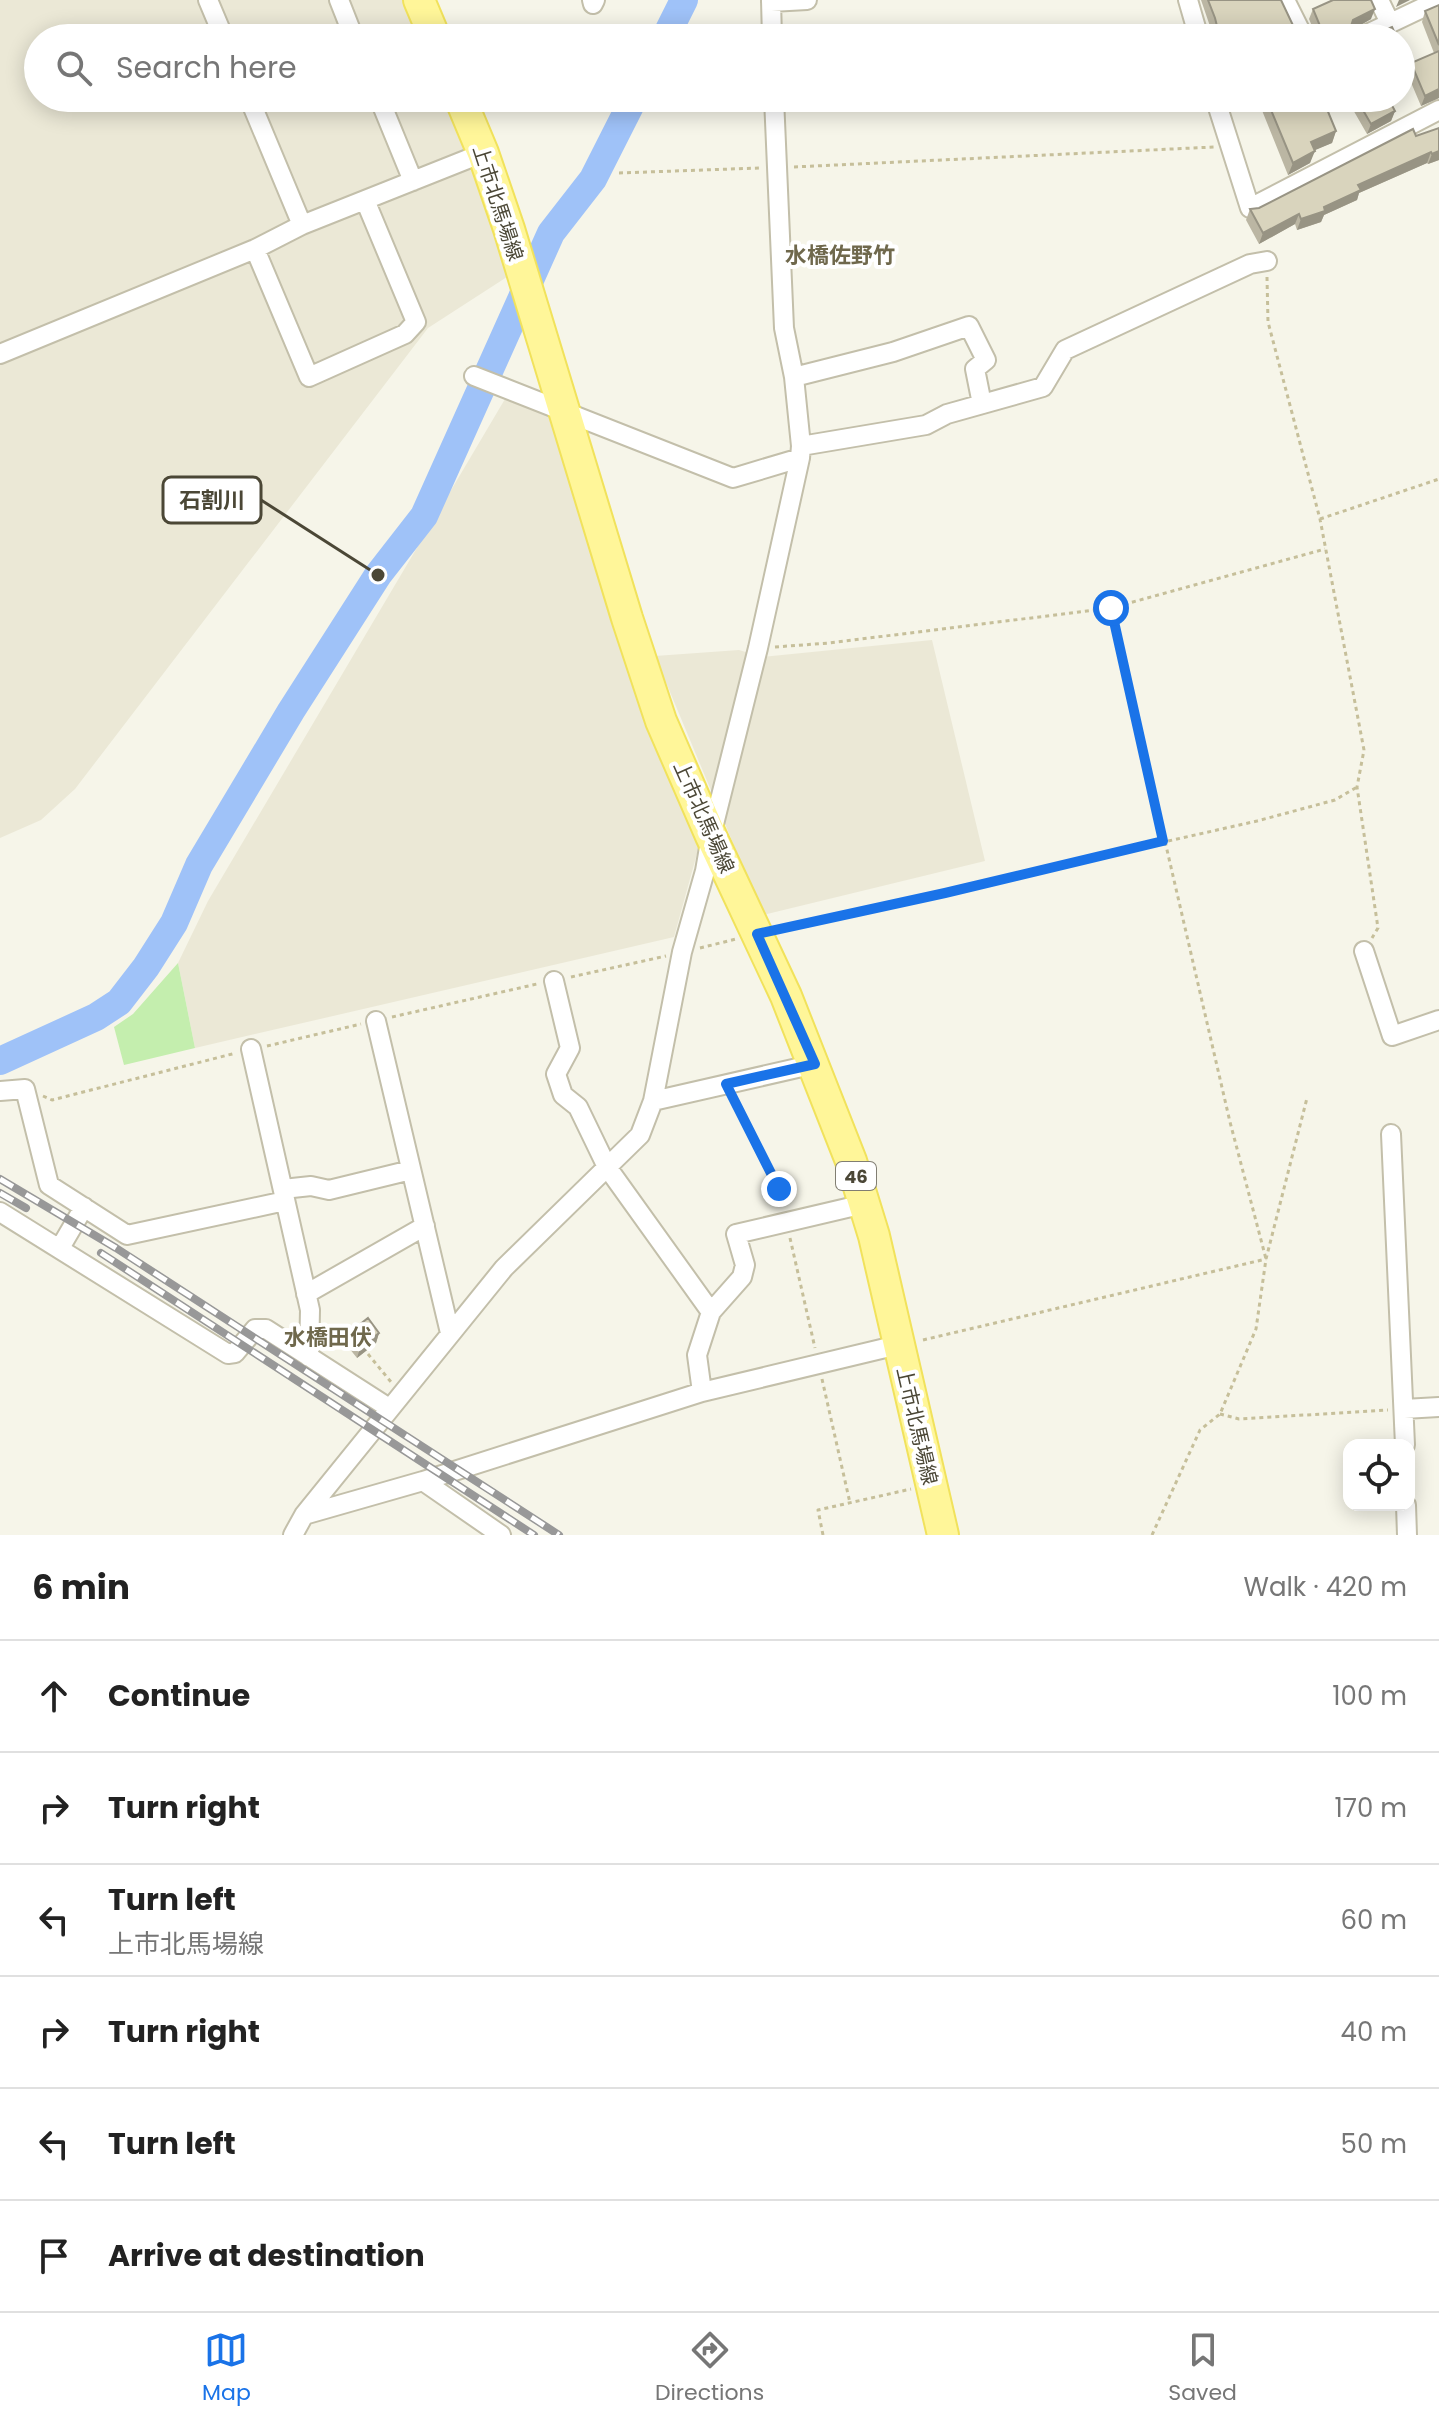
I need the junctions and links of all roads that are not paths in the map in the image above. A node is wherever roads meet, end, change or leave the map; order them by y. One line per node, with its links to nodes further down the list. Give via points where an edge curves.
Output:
1 (208, 0): 11 (street)
2 (339, 0): 12 (street)
3 (419, 0): 13 (main road)
4 (807, 0): 9 (street)
5 (1188, 0): 15 (street)
6 (1285, 0): 16 (street)
7 (1379, 0): 10 (street)
8 (1439, 0): 10 (street)
9 (771, 1): 14 (street)
10 (1390, 23)
11 (218, 24)
12 (348, 24)
13 (429, 24)
14 (772, 24)
15 (1195, 24)
16 (1297, 24)
17 (1439, 110): 22 (street, via 1250,208)
18 (255, 112): 26 (street)
19 (385, 112): 24 (street)
20 (466, 112): 23 (main road, 上市北馬場線 / 46)
21 (774, 112): 31 (street, via 784,328)
22 (1224, 112)
23 (483, 153): 24 (street); 33 (main road, 上市北馬場線 / 46)
24 (413, 181): 25 (street)
25 (365, 200): 26 (street); 27 (street, via 416,322 405,334 309,377)
26 (302, 225): 27 (street)
27 (255, 249): 29 (street)
28 (1267, 261): 32 (street, via 1250,264 1065,350 1043,387)
29 (0, 354)
30 (474, 376): 33 (street)
31 (794, 377): 32 (street, via 969,326 986,360 975,369); 34 (street)
32 (982, 404): 34 (street, via 926,425)
33 (564, 412): 34 (street, via 733,478); 35 (main road, 上市北馬場線 / 46, via 661,721)
34 (800, 452): 35 (street)
35 (711, 836): 41 (main road, 上市北馬場線 / 46); 43 (street)
36 (1364, 951): 38 (street, via 1392,1036)
37 (554, 981): 45 (street, via 570,1048 556,1074)
38 (1439, 1020)
39 (376, 1021): 46 (street)
40 (251, 1049): 47 (street)
41 (815, 1064): 43 (street); 48 (main road, 上市北馬場線 / 46)
42 (0, 1091): 49 (street, via 25,1089 49,1185)
43 (653, 1101): 45 (street, via 640,1135)
44 (1391, 1134): 61 (street)
45 (607, 1167): 54 (street); 55 (street, via 504,1268)
46 (411, 1170): 47 (street); 51 (street)
47 (284, 1195): 49 (street, via 127,1235); 53 (street)
48 (864, 1204): 54 (street, via 736,1234 745,1265 742,1277); 56 (main road, 上市北馬場線 / 46)
49 (84, 1207): 52 (street)
50 (0, 1212): 52 (street)
51 (425, 1226): 53 (street); 55 (street)
52 (60, 1248): 57 (street, via 228,1354 235,1353 255,1329 266,1329)
53 (306, 1294): 57 (street)
54 (711, 1312): 58 (street, via 697,1355)
55 (450, 1333): 59 (street)
56 (898, 1345): 58 (street); 68 (main road, 上市北馬場線 / 46)
57 (309, 1357): 59 (street)
58 (702, 1392): 63 (street)
59 (395, 1401): 65 (street)
60 (1439, 1407): 61 (street)
61 (1404, 1409): 62 (street)
62 (1405, 1439)
63 (423, 1481): 65 (street); 67 (street)
64 (1406, 1511): 69 (street)
65 (304, 1515): 66 (street)
66 (293, 1535)
67 (501, 1535)
68 (943, 1535)
69 (1407, 1535)

